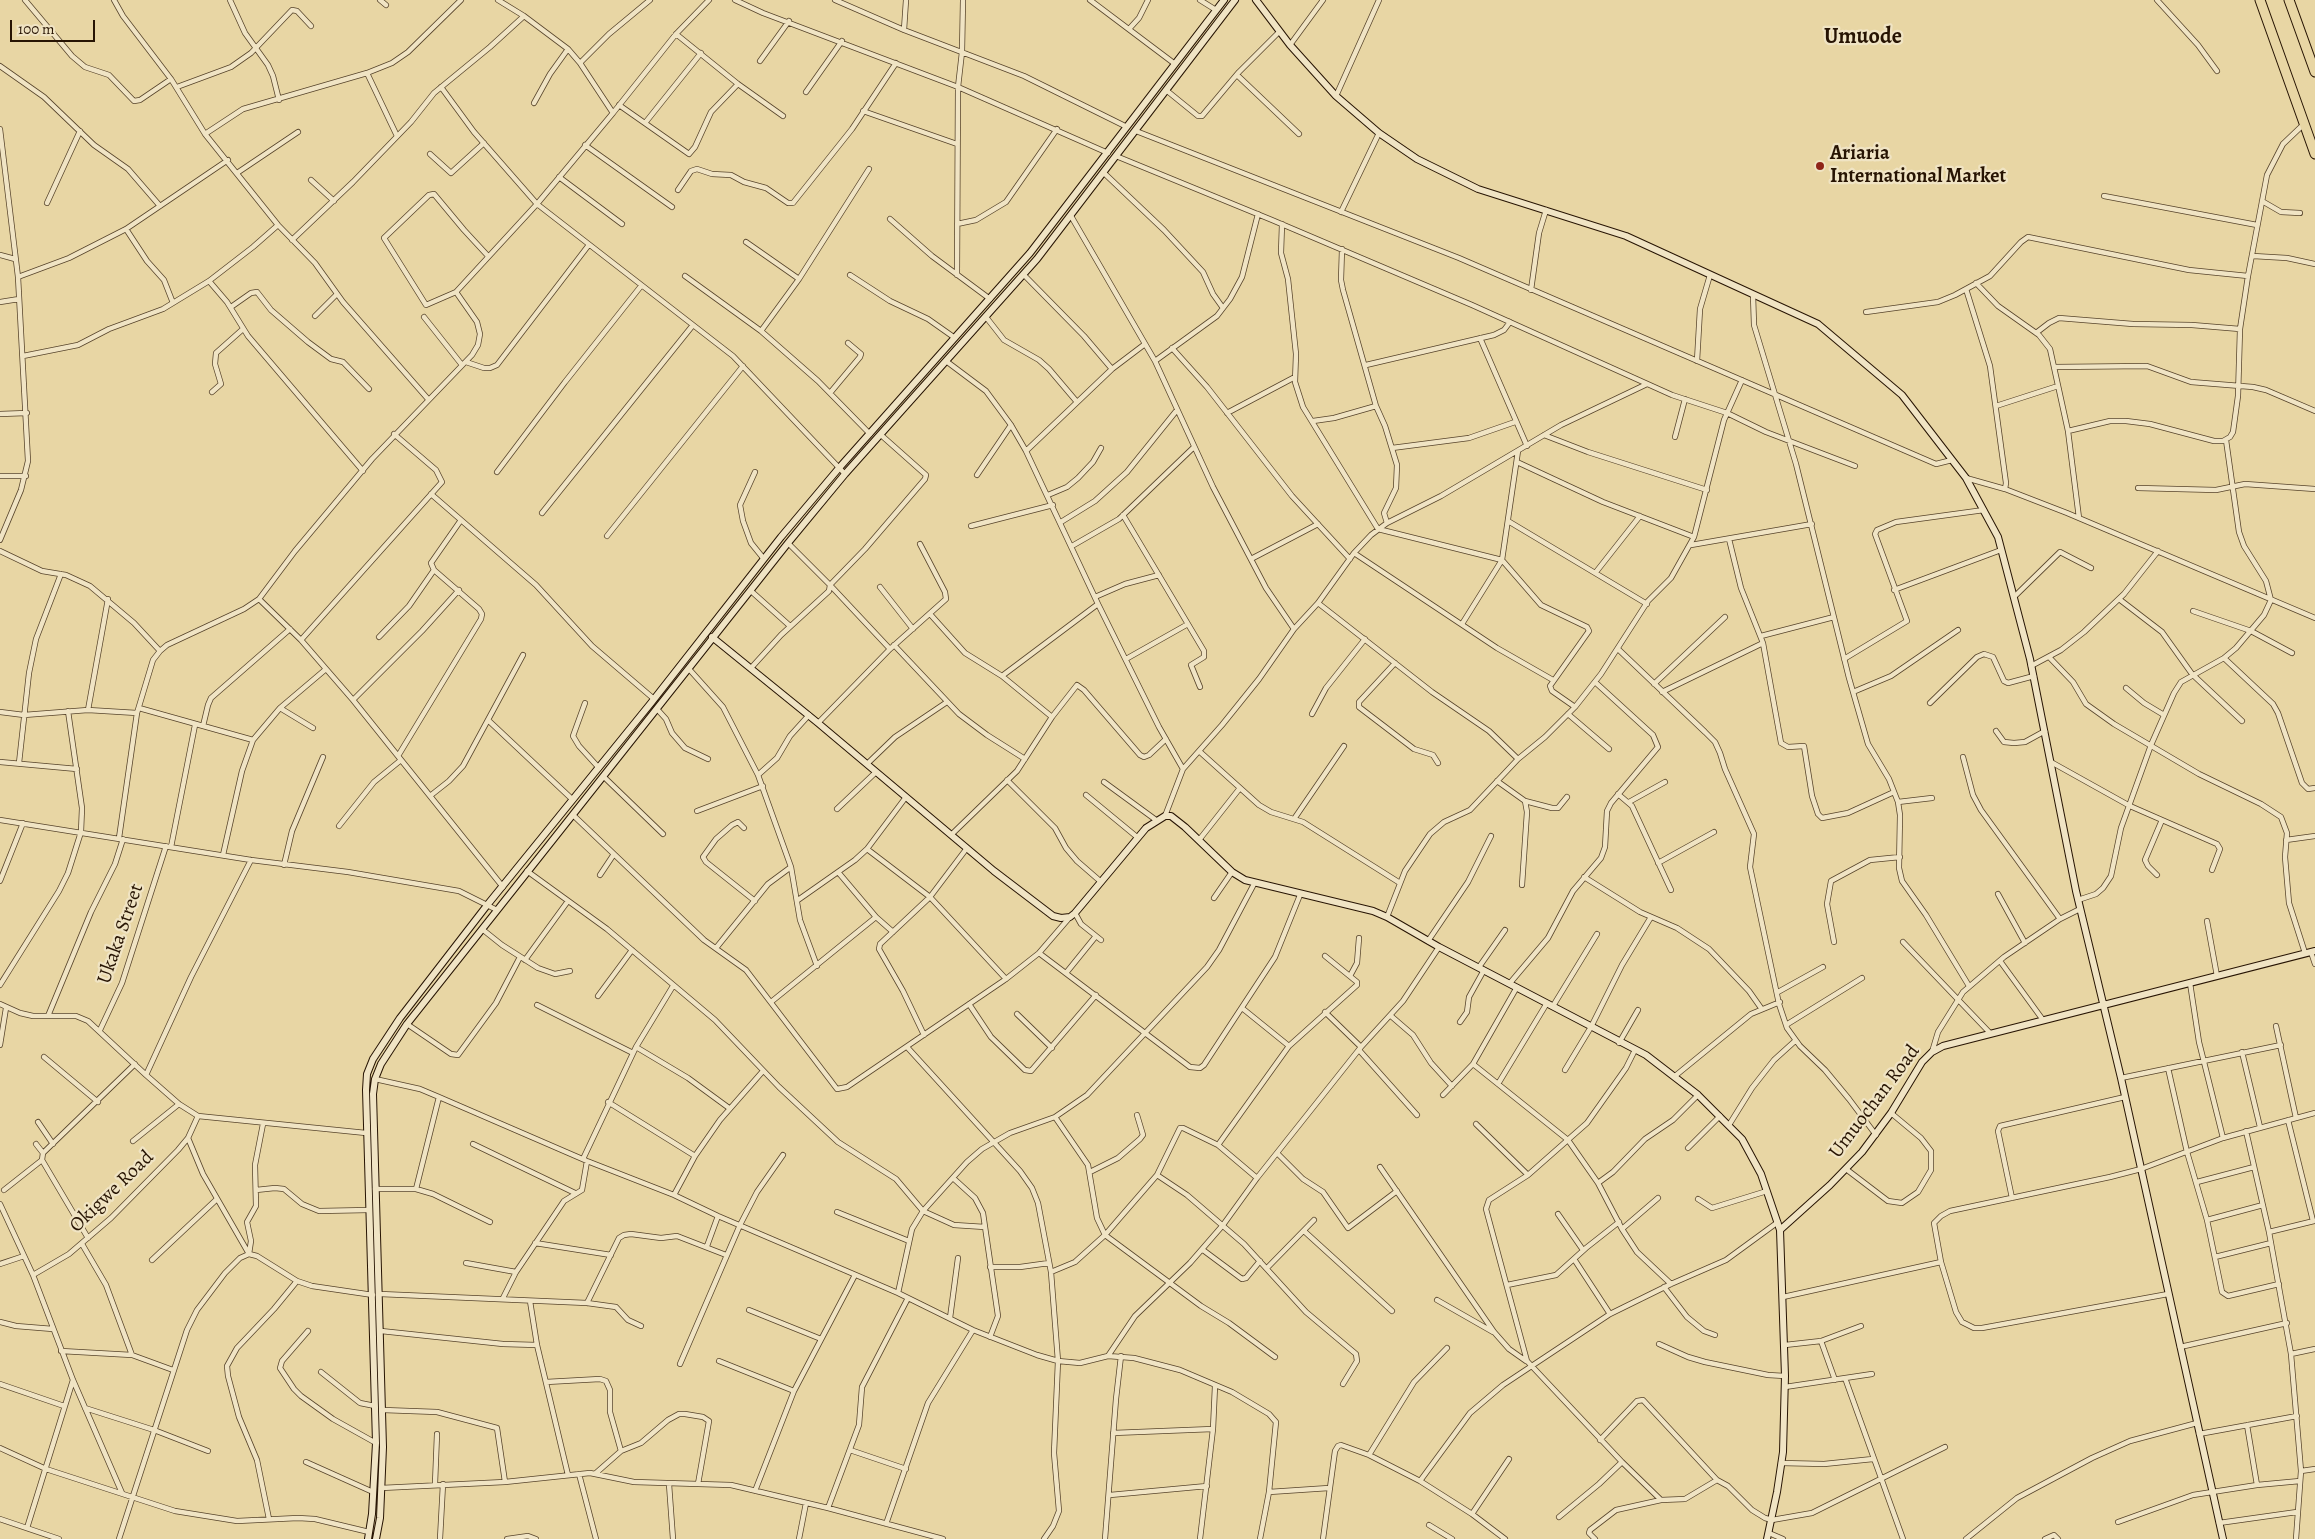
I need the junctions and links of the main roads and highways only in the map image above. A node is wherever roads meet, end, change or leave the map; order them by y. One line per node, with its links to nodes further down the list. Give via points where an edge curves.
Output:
1 (1235, 0): 9 (main road, via 1024,275 846,474)
2 (1256, 0): 11 (main road, via 1279,32 1336,96 1379,133 1417,159 1478,189 1626,236 1818,324 1902,395 1966,478 1998,537 2034,676 2078,900)
3 (2260, 0): 7 (highway)
4 (2288, 0): 6 (highway)
5 (1220, 4): 8 (main road, via 1030,253 839,468)
6 (2314, 66)
7 (2315, 154)
8 (707, 633): 9 (main road); 13 (main road, via 488,904 400,1018 373,1059 367,1074 366,1133)
9 (714, 638): 12 (main road, via 1054,916 1073,915 1137,838 1164,816 1176,819 1232,872 1254,884 1387,917 1439,948 1656,1061 1698,1095 1747,1147); 13 (main road, via 407,1024 384,1058 375,1079 373,1139)
10 (2310, 952): 11 (main road, Umuochan Road)
11 (2103, 1004): 12 (main road, Umuochan Road, via 1943,1046 1932,1052 1922,1062 1876,1134 1846,1169); 17 (main road)
12 (1780, 1230): 14 (main road, via 1785,1387 1781,1463)
13 (377, 1294): 15 (main road, via 376,1443); 16 (main road, via 383,1410)
14 (1768, 1536)
15 (368, 1539)
16 (376, 1539)
17 (2222, 1539)

